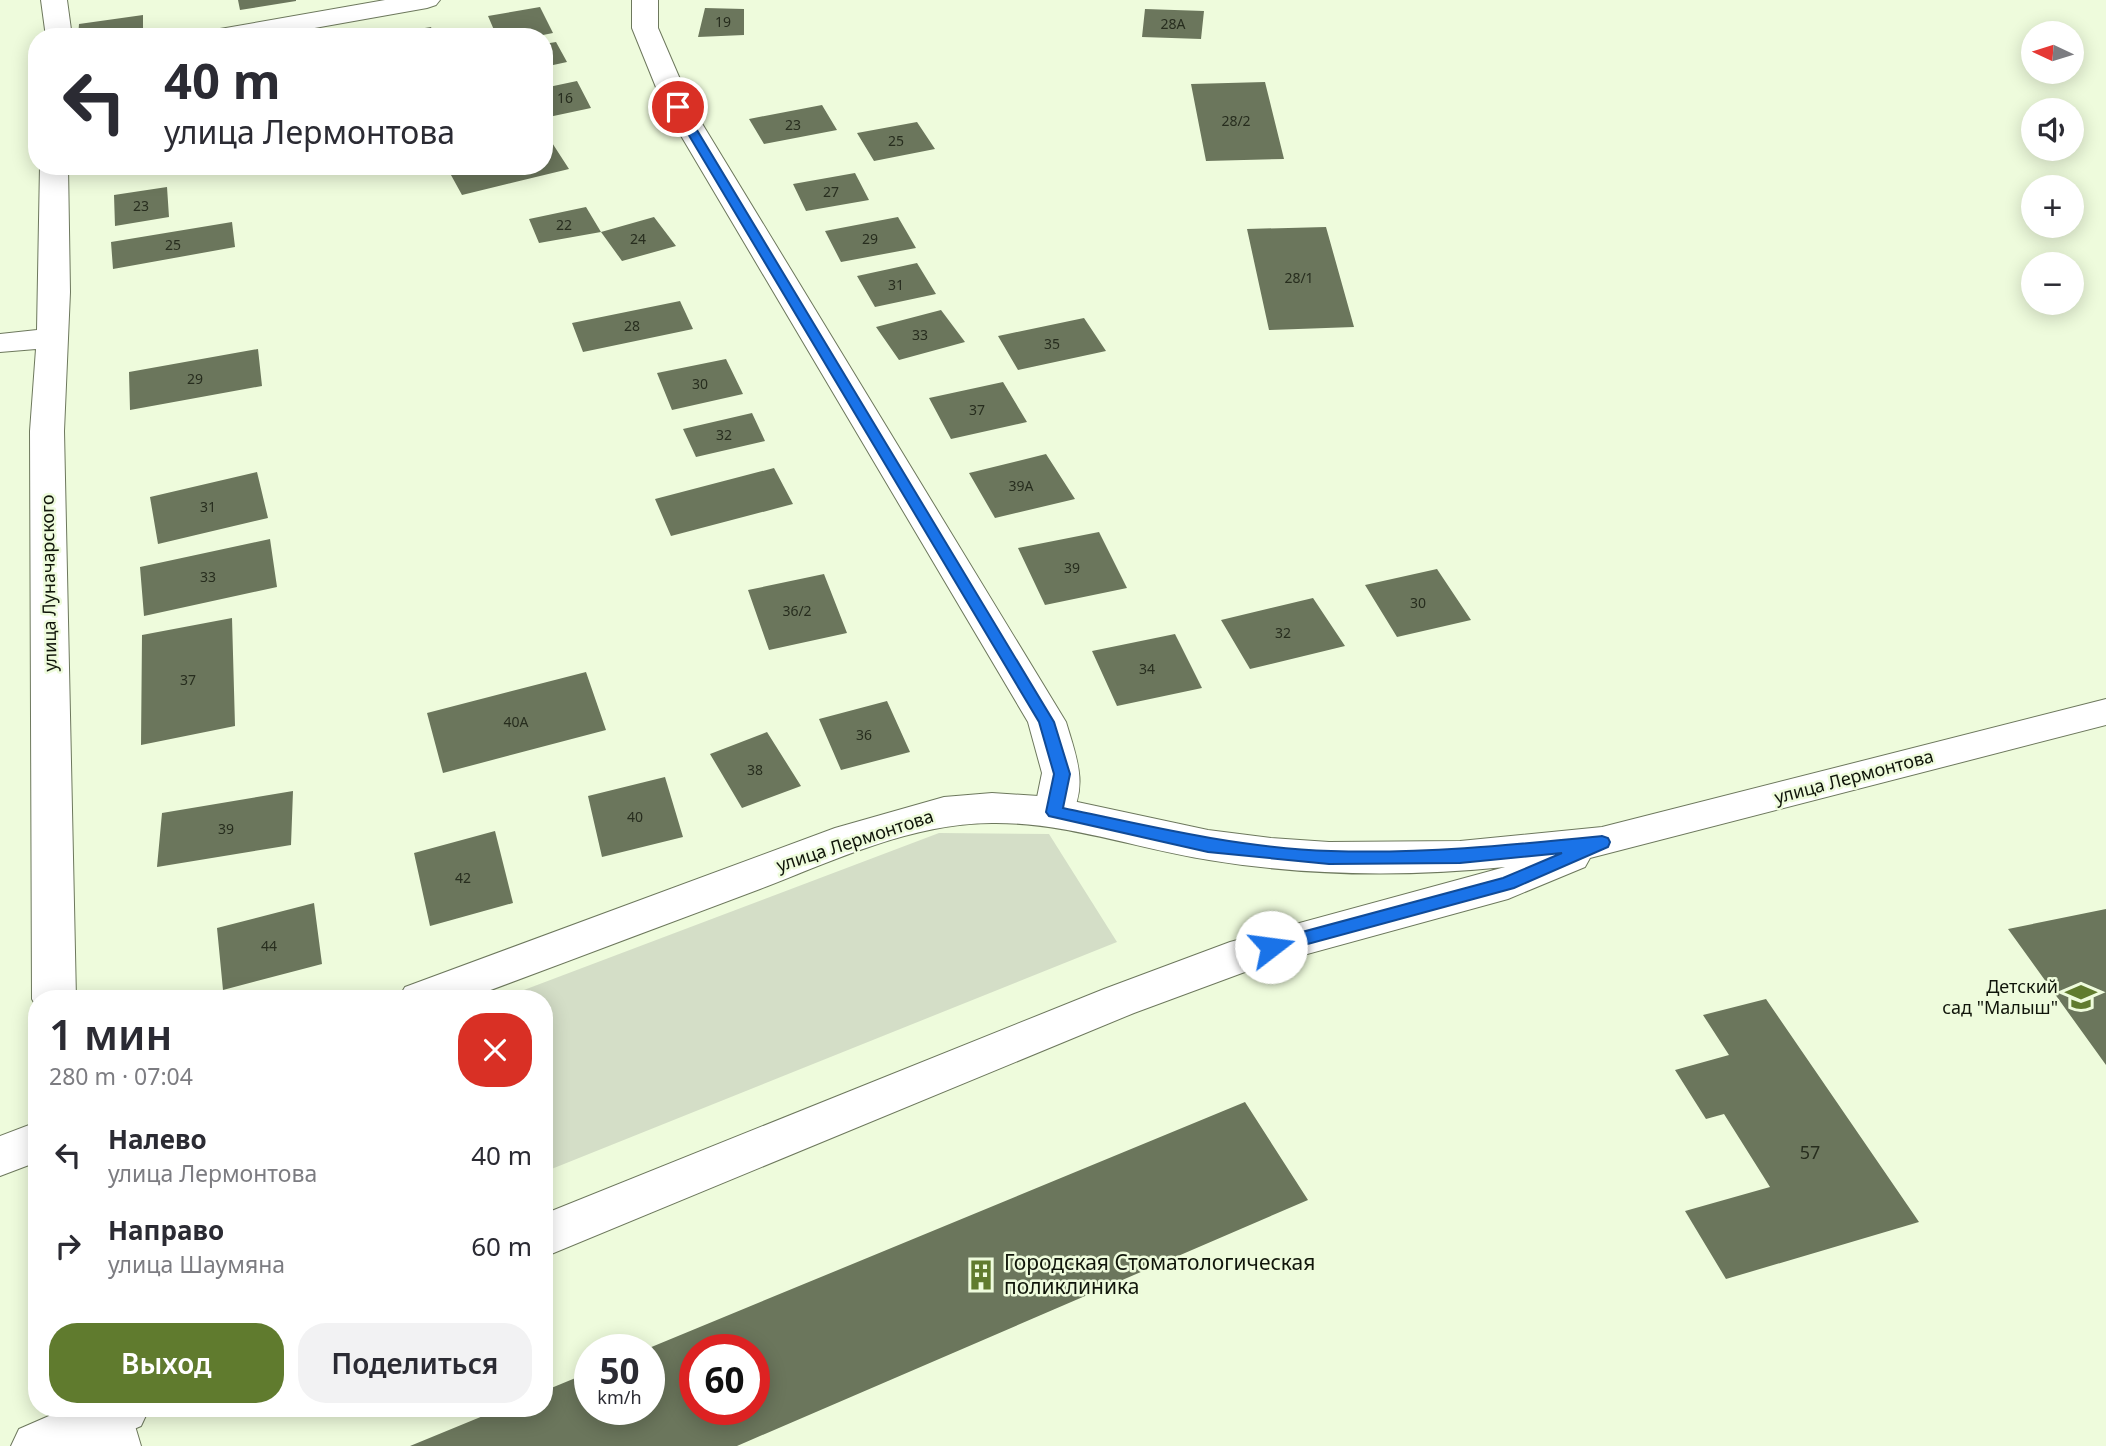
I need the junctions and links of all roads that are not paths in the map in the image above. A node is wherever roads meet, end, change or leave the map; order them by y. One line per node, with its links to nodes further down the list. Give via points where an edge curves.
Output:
1 (54, 0): 4 (street)
2 (427, 0): 5 (street)
3 (645, 0): 10 (street, via 645,29 678,107 1046,722 1062,774)
4 (58, 28)
5 (270, 28)
6 (54, 175): 7 (street, улица Луначарского, via 55,292)
7 (50, 338): 8 (street); 12 (street, улица Луначарского, via 47,431)
8 (0, 343)
9 (2106, 712): 11 (street, улица Лермонтова)
10 (1054, 812): 11 (street, улица Лермонтова, via 1208,845 1329,857 1460,856); 13 (street, улица Лермонтова, via 992,808 905,821)
11 (1602, 842): 16 (street, улица Лермонтова, via 1508,883 1245,954)
12 (54, 990)
13 (445, 990)
14 (28, 1145): 15 (street)
15 (0, 1156)
16 (553, 1232)
17 (112, 1420): 18 (street)
18 (37, 1446)

